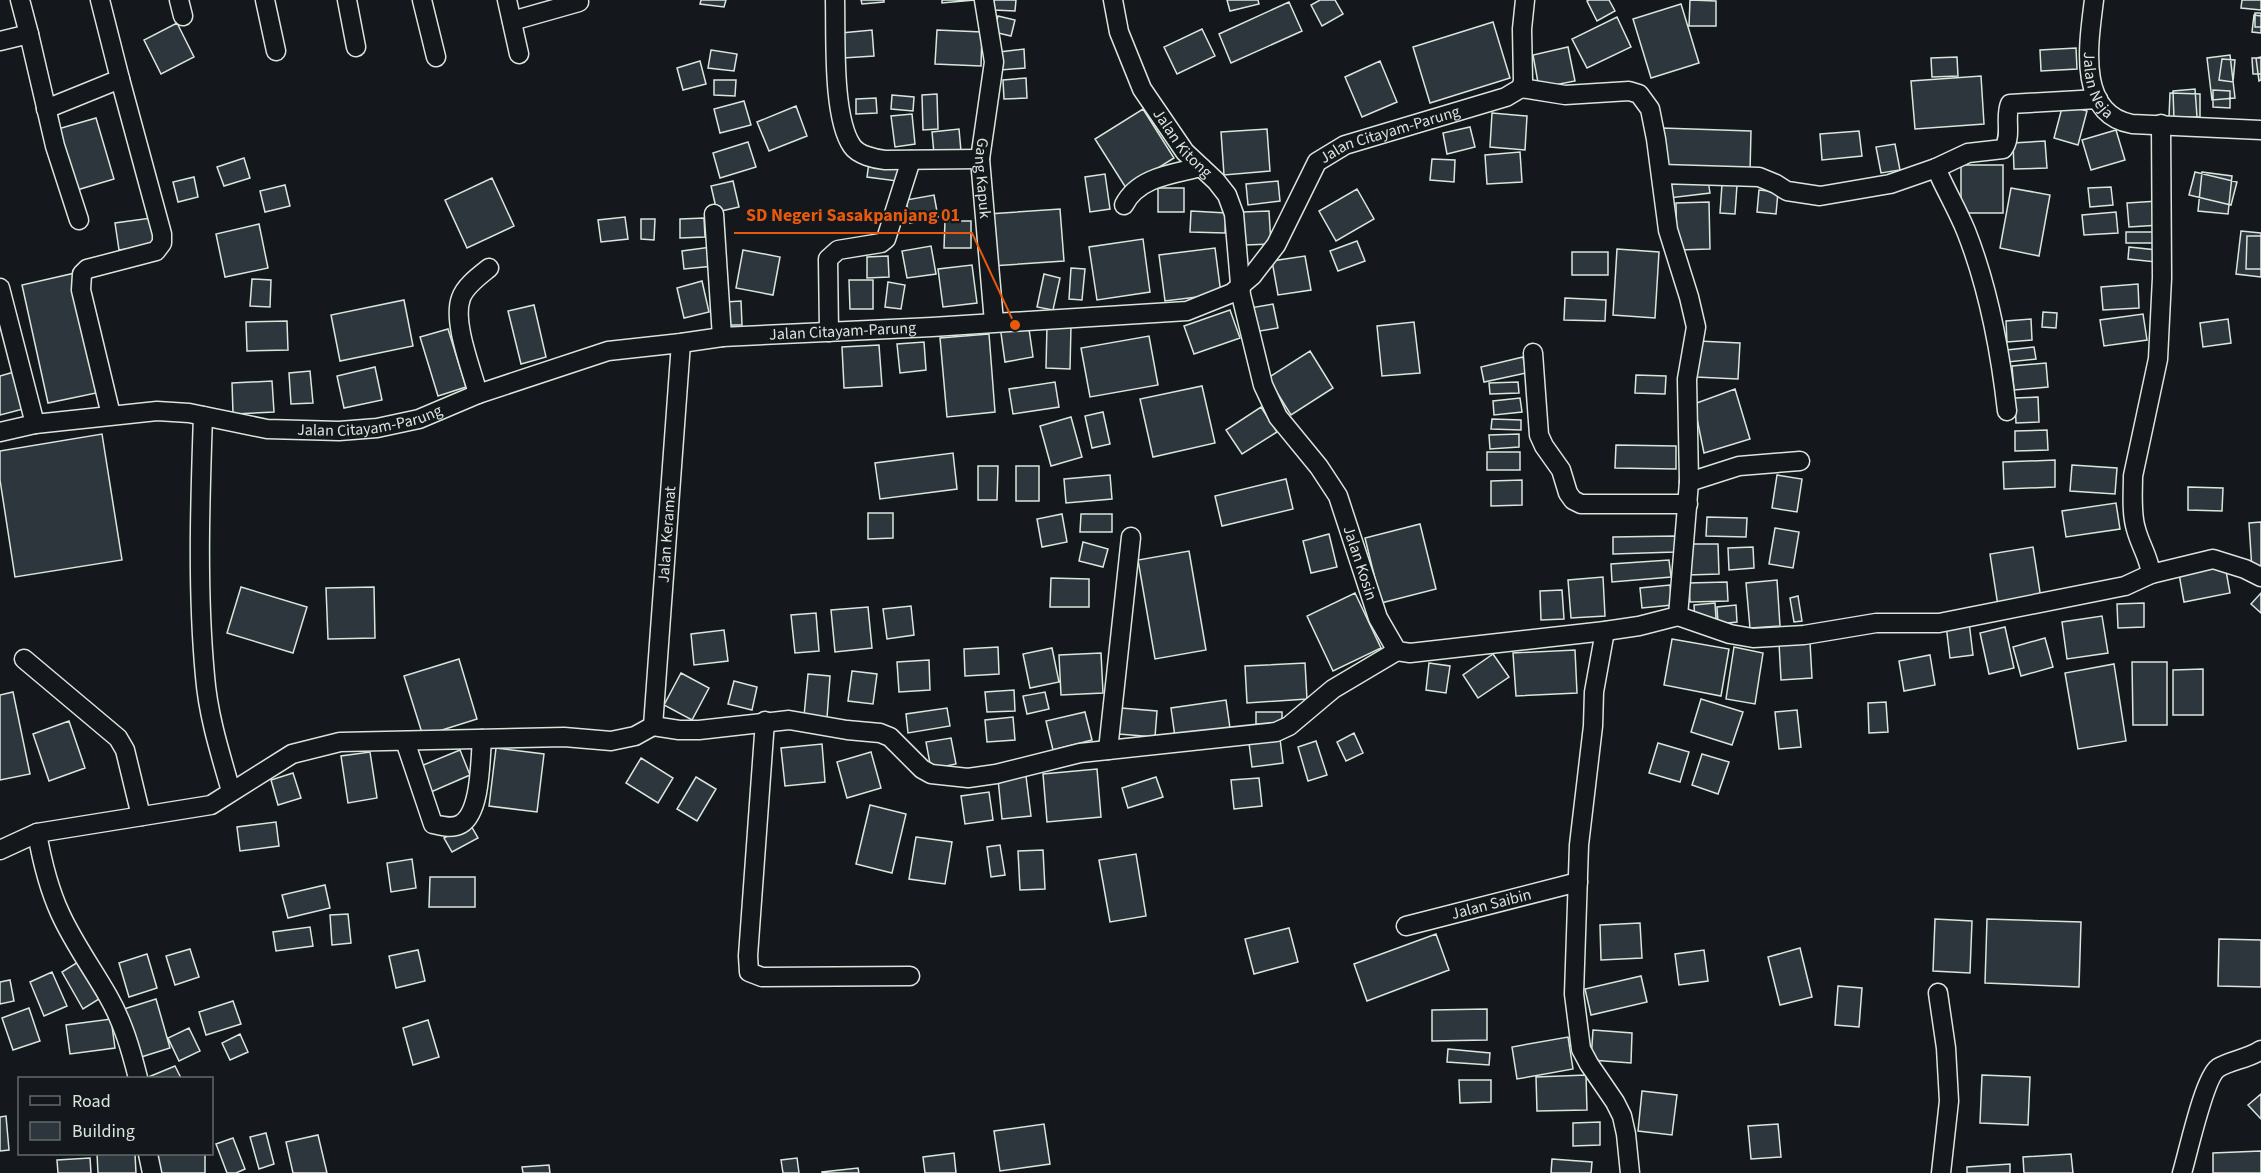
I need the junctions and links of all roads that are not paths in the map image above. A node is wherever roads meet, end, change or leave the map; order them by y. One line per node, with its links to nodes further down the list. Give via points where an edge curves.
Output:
1 (20, 0): 14 (street)
2 (100, 0): 20 (street)
3 (265, 0): 17 (street)
4 (347, 0): 16 (street)
5 (422, 0): 19 (street)
6 (507, 0): 13 (street)
7 (835, 0): 27 (street, via 838,97 852,147 872,159)
8 (984, 0): 26 (street, Gang Kapuk, via 994,62)
9 (1113, 0): 28 (street, Jalan Kitong, via 1119,32 1142,89 1185,152)
10 (1525, 0): 21 (street)
11 (2094, 0): 22 (street, Jalan Neja, via 2088,72)
12 (579, 2): 13 (street)
13 (512, 21): 18 (street)
14 (29, 34): 15 (street); 23 (street)
15 (0, 40)
16 (356, 47)
17 (276, 51)
18 (519, 54)
19 (436, 57)
20 (120, 79): 23 (street); 44 (street, via 162,243 156,251 87,269 82,274 81,290)
21 (1521, 88): 30 (street, via 1565,95 1622,91 1639,94 1653,121); 35 (street, Jalan Citayam-Parung, via 1506,97 1330,152 1312,170 1276,245)
22 (2098, 99): 24 (street, Jalan Neja, via 2108,115 2122,122); 29 (street, via 2010,104 2008,140 2003,149 1968,153)
23 (46, 109): 33 (street)
24 (2162, 124): 25 (street, Jalan Neja); 52 (street, via 2163,278 2158,359 2133,484 2135,527)
25 (2261, 130)
26 (980, 159): 27 (street); 37 (street, Gang Kapuk)
27 (911, 160): 38 (street, via 886,239 838,250 828,259)
28 (1201, 167): 31 (street, via 1146,182); 35 (street, Jalan Kitong, via 1227,195 1234,214)
29 (1936, 168): 30 (street, via 1890,184 1820,196 1788,191 1759,177); 43 (street, via 1966,232 1996,327)
30 (1661, 174): 49 (street, via 1668,230 1696,327 1687,379)
31 (1124, 205)
32 (714, 214): 39 (street)
33 (78, 220)
34 (489, 268): 42 (street, via 469,286 458,313)
35 (1240, 287): 37 (street, Jalan Citayam-Parung, via 1187,310); 56 (street, Jalan Kosin, via 1270,403 1338,496 1378,618)
36 (0, 288): 46 (street)
37 (994, 322): 38 (street, Jalan Citayam-Parung)
38 (829, 332): 39 (street, Jalan Citayam-Parung)
39 (722, 337): 40 (street, Jalan Citayam-Parung)
40 (681, 343): 42 (street, Jalan Citayam-Parung, via 608,351); 59 (street, Jalan Keramat)
41 (1533, 353): 50 (street, via 1539,435 1561,470 1573,500 1581,504)
42 (478, 394): 45 (street, Jalan Citayam-Parung, via 419,419 362,430 267,429)
43 (2007, 411)
44 (111, 415): 45 (street, Jalan Citayam-Parung, via 157,411); 46 (street, Jalan Citayam-Parung)
45 (203, 416): 63 (street, via 201,586 205,677 213,728)
46 (35, 424): 47 (street, Jalan Citayam-Parung)
47 (0, 432)
48 (1800, 461): 49 (street, via 1739,466)
49 (1689, 482): 50 (street)
50 (1688, 504): 54 (street)
51 (1131, 537): 62 (street)
52 (2151, 574): 53 (street, via 2213,559); 54 (street, via 2125,586 1939,623 1876,623 1804,635 1753,638)
53 (2261, 577)
54 (1678, 616): 55 (street)
55 (1605, 631): 56 (street, via 1410,653); 67 (street, via 1594,692)
56 (1397, 651): 62 (street, via 1334,689 1276,732)
57 (24, 659): 64 (street, via 118,738 125,750)
58 (765, 721): 59 (street, via 699,730); 62 (street, via 789,720 890,736 922,769 952,778 996,774); 69 (street, via 749,972 762,977)
59 (653, 726): 60 (street, via 635,736 611,741 564,737)
60 (482, 739): 61 (street); 61 (street, via 473,808 461,824 447,828 433,824)
61 (405, 741): 63 (street, via 340,742 292,754)
62 (1107, 750)
63 (231, 791): 64 (street, via 211,805)
64 (141, 816): 65 (street)
65 (37, 833): 66 (street); 72 (street, via 51,893 122,1025)
66 (0, 850)
67 (1578, 882): 68 (street, Jalan Saibin); 75 (street, via 1574,994 1578,1036 1589,1064 1622,1116)
68 (1406, 926)
69 (910, 976)
70 (1938, 993): 76 (street, via 1949,1101)
71 (2261, 1050): 77 (street, via 2213,1072)
72 (138, 1077)
73 (148, 1155): 74 (street)
74 (152, 1173)
75 (1630, 1173)
76 (1941, 1173)
77 (2182, 1173)

